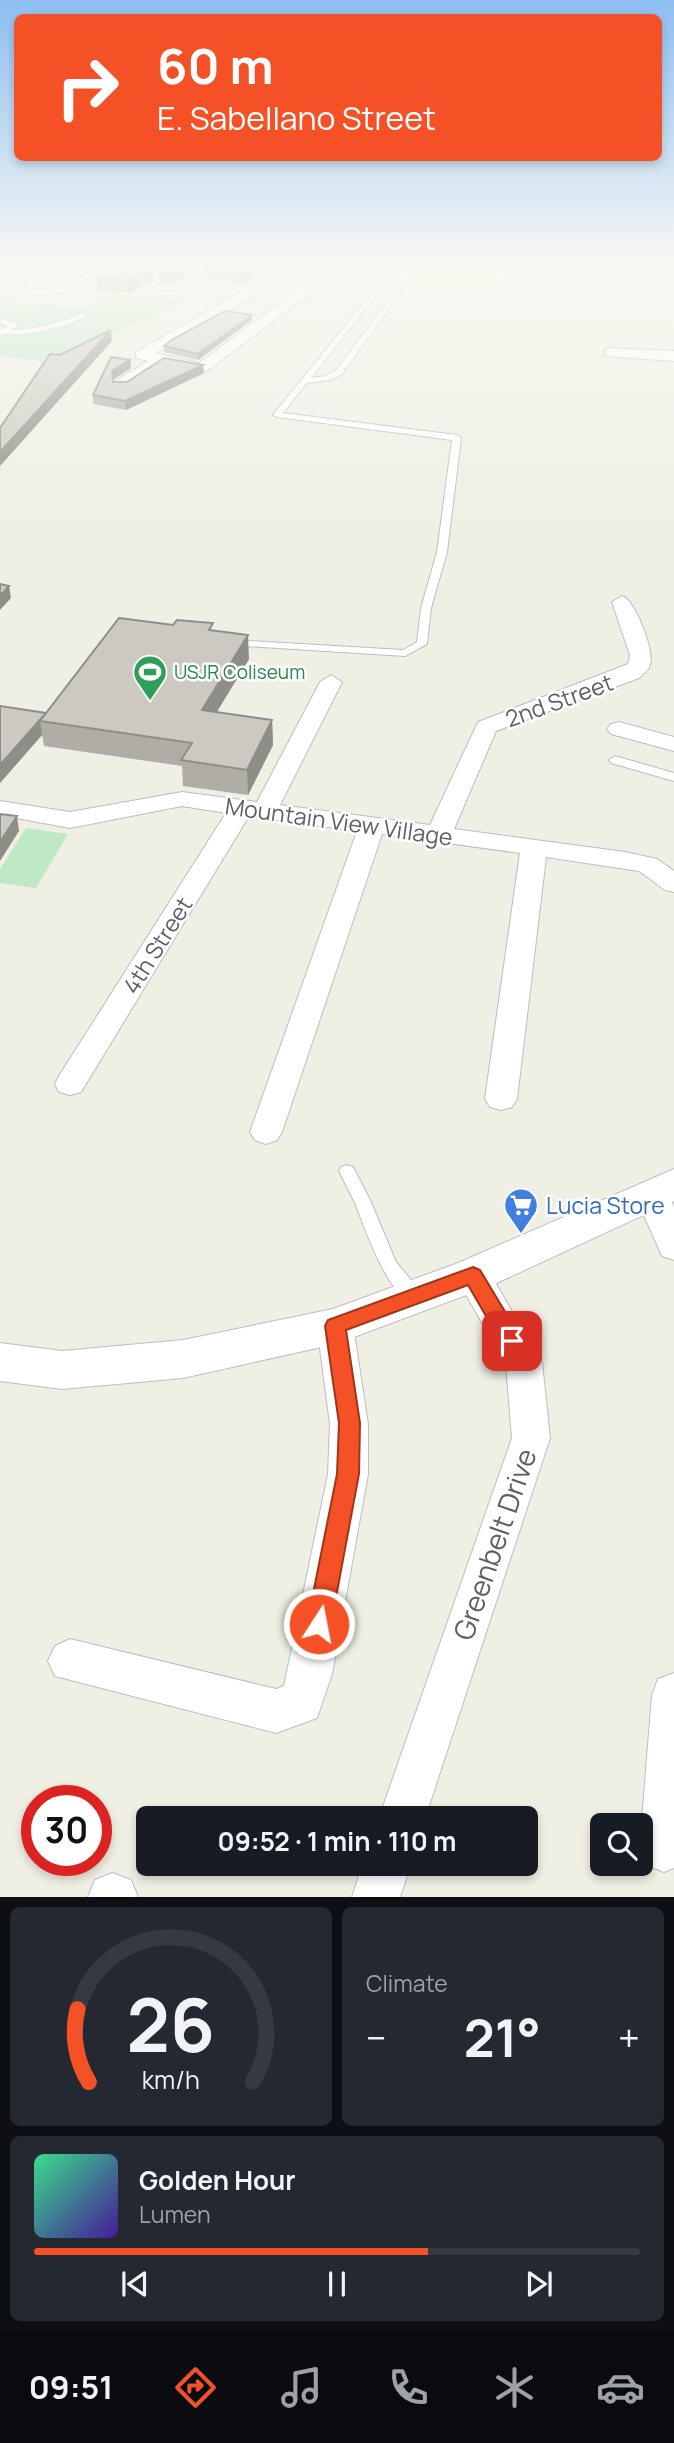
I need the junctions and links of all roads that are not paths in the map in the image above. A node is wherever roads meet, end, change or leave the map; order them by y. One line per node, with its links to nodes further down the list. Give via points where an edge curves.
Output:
1 (149, 351): 8 (street, via 141,355)
2 (226, 351): 8 (street, via 202,368)
3 (327, 351): 10 (lane)
4 (356, 351): 10 (lane, via 334,375)
5 (610, 353): 6 (street)
6 (629, 354): 7 (street); 9 (street)
7 (674, 356)
8 (162, 359): 11 (street)
9 (630, 373)
10 (304, 381): 13 (lane, via 277,415 457,438 442,552 426,608 422,644 412,657 394,659)
11 (120, 385)
12 (622, 602): 22 (street, 2nd Street, via 640,654 639,666 631,673 486,727)
13 (216, 641)
14 (331, 682): 20 (street, 4th Street)
15 (619, 729): 16 (street)
16 (674, 744)
17 (615, 760): 18 (lane)
18 (674, 777)
19 (0, 808): 20 (street, Mountain View Village, via 70,820 182,799)
20 (254, 808): 21 (street, Mountain View Village); 25 (street, 4th Street)
21 (372, 825): 22 (street, Mountain View Village); 27 (street)
22 (438, 836): 23 (street, Mountain View Village)
23 (534, 849): 24 (street, Mountain View Village, via 648,865); 26 (street)
24 (674, 884)
25 (70, 1084)
26 (501, 1100)
27 (266, 1132)
28 (347, 1171): 32 (lane, via 389,1266)
29 (663, 1190): 30 (street); 31 (street)
30 (674, 1246)
31 (473, 1275): 32 (street); 37 (street, Greenbelt Drive, via 524,1363 531,1438)
32 (415, 1297): 33 (street)
33 (335, 1326): 34 (street, via 183,1359 62,1370); 35 (street, via 349,1423 348,1474 301,1702 276,1711)
34 (0, 1362)
35 (70, 1661)
36 (674, 1695): 38 (street)
37 (406, 1806)
38 (664, 1848)
39 (383, 1876): 40 (street)
40 (376, 1897)

